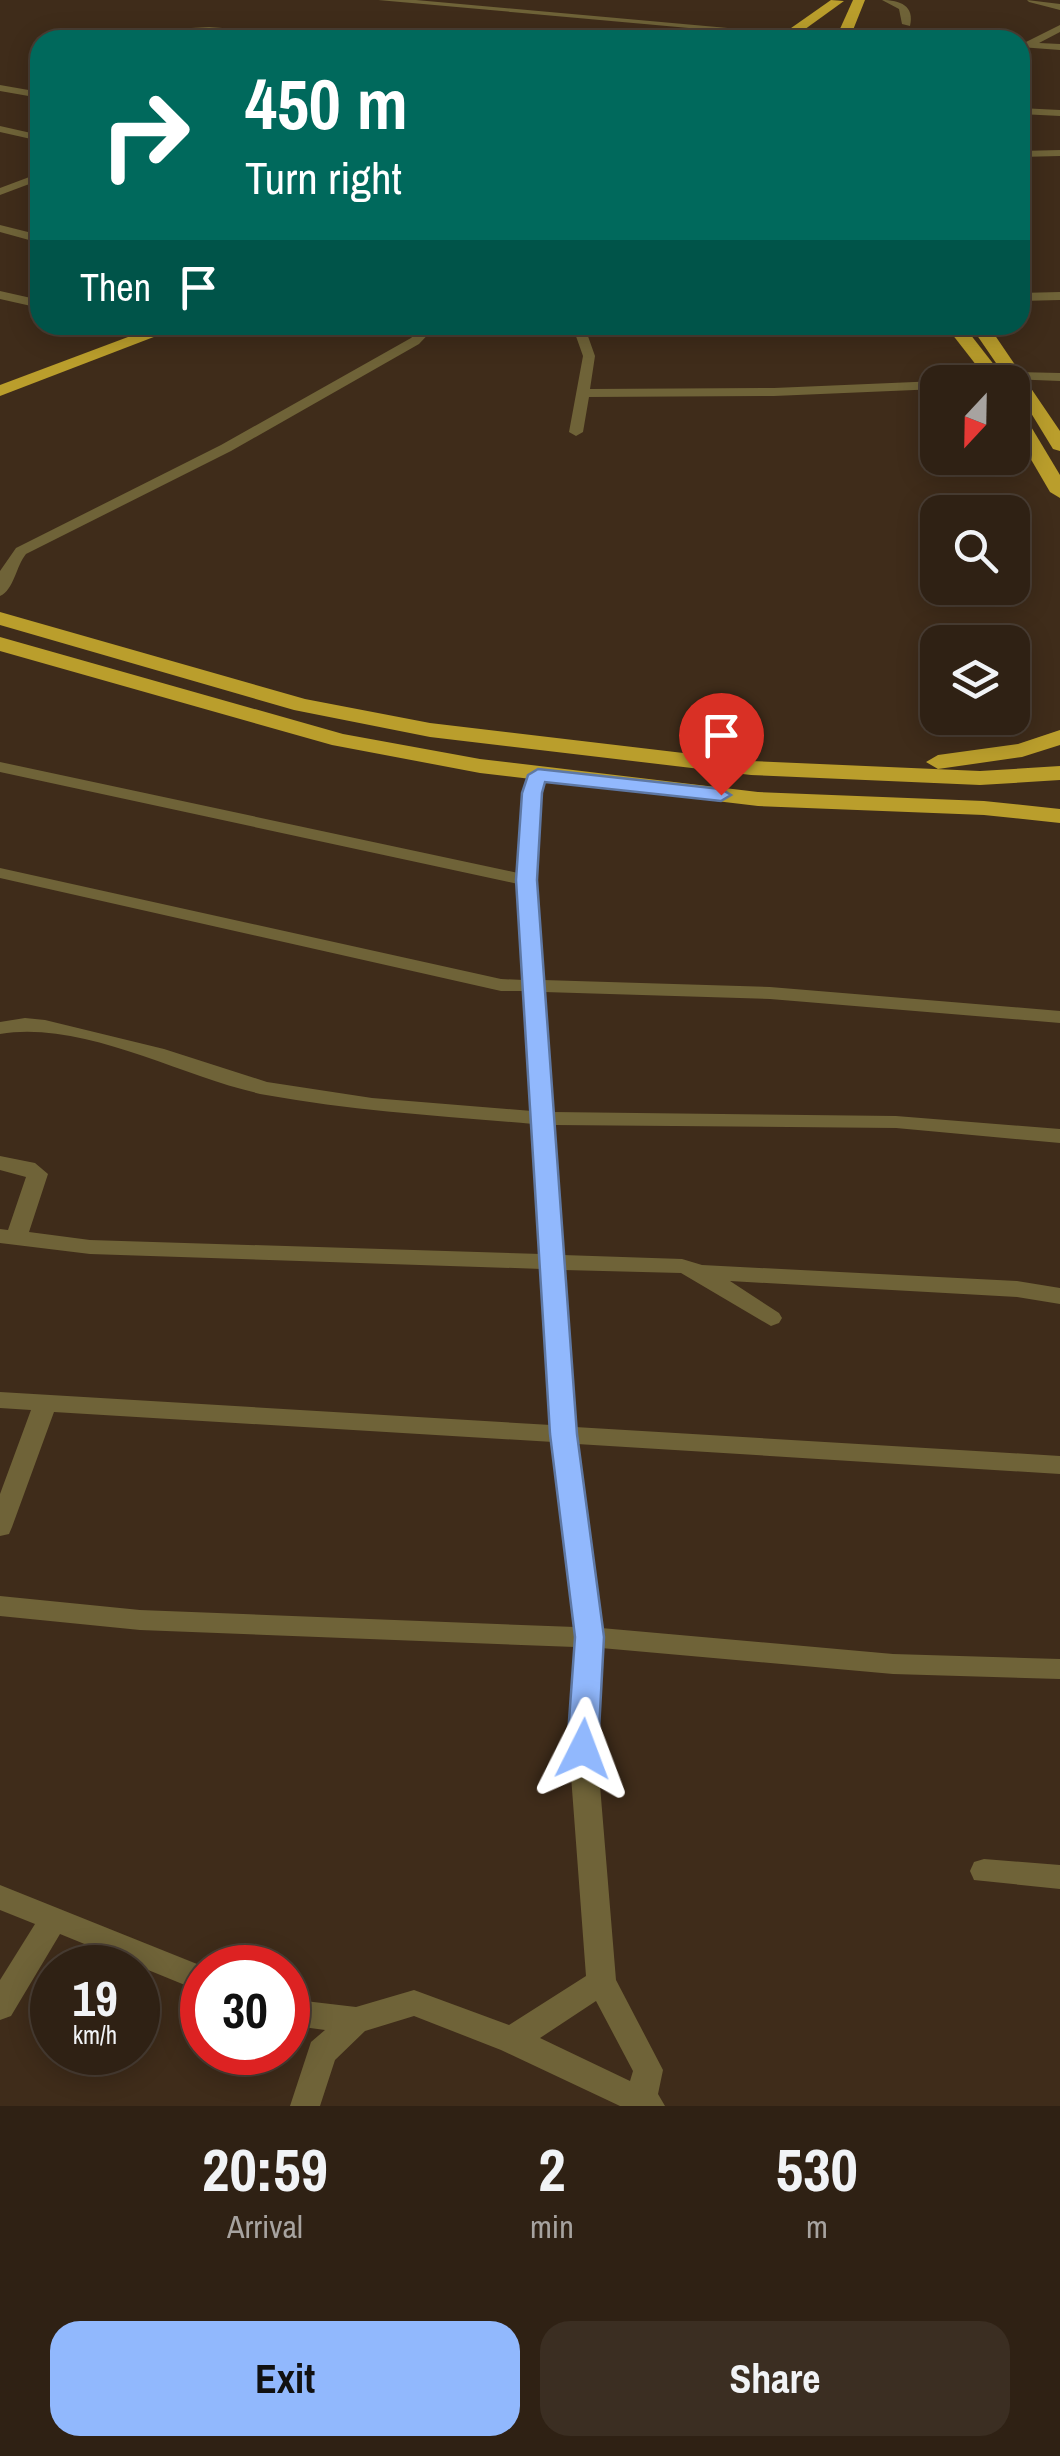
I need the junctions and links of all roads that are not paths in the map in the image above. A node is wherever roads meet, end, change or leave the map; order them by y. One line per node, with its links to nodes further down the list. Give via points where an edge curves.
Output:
1 (386, 0): 9 (street)
2 (518, 0): 9 (street)
3 (605, 0): 10 (street)
4 (859, 0): 18 (highway)
5 (887, 0): 11 (street, via 900,5)
6 (1032, 0): 8 (street)
7 (838, 1): 16 (highway); 17 (highway)
8 (1060, 7)
9 (510, 10): 10 (street)
10 (596, 16): 13 (street, via 609,16 606,28)
11 (907, 24)
12 (1060, 28): 19 (street)
13 (622, 30)
14 (672, 30): 15 (street, via 687,23)
15 (736, 30)
16 (796, 30)
17 (825, 30)
18 (846, 30)
19 (1030, 41)
20 (1030, 44): 21 (street)
21 (1060, 47)
22 (0, 88): 23 (street)
23 (30, 93)
24 (1030, 112): 25 (street)
25 (1060, 112)
26 (30, 128): 28 (street)
27 (0, 129): 28 (street)
28 (18, 133): 29 (street)
29 (30, 136)
30 (1060, 153): 31 (street)
31 (1030, 154)
32 (0, 174): 33 (street)
33 (30, 178)
34 (30, 180): 35 (street)
35 (0, 192)
36 (0, 228): 37 (street)
37 (30, 236)
38 (0, 295): 41 (street)
39 (1060, 296): 40 (street)
40 (1030, 297)
41 (30, 302)
42 (140, 335): 52 (highway)
43 (421, 335): 59 (street, via 226,448 21,551)
44 (582, 335): 53 (street, via 589,356)
45 (963, 335): 47 (highway)
46 (984, 335): 48 (highway)
47 (990, 365)
48 (997, 365)
49 (1060, 378): 50 (street)
50 (1030, 379)
51 (920, 386): 53 (street)
52 (0, 391)
53 (582, 393): 55 (street)
54 (1030, 411): 57 (highway)
55 (576, 432)
56 (1030, 441): 58 (highway)
57 (1060, 445)
58 (1060, 492)
59 (0, 591)
60 (0, 618): 64 (highway, via 302,705 430,730)
61 (0, 644): 66 (highway, via 340,740)
62 (1060, 737): 64 (highway, via 962,761)
63 (0, 767): 71 (street)
64 (751, 768): 65 (highway, via 980,778)
65 (1060, 773)
66 (538, 775): 68 (highway); 71 (street)
67 (1060, 798): 68 (highway)
68 (878, 804): 69 (highway)
69 (1060, 816)
70 (0, 874): 72 (street, via 501,985)
71 (526, 880): 72 (street)
72 (535, 986): 73 (street, via 770,994); 75 (street)
73 (1060, 1017)
74 (0, 1028): 75 (street, via 45,1026 264,1088)
75 (544, 1118): 76 (street, via 896,1122); 79 (street)
76 (1060, 1136)
77 (0, 1163): 78 (street, via 37,1174)
78 (8, 1238): 79 (street)
79 (552, 1265): 80 (street, via 664,1265); 85 (street)
80 (698, 1272): 81 (street); 82 (street)
81 (1060, 1296)
82 (771, 1318)
83 (0, 1400): 84 (street)
84 (46, 1402): 85 (street); 87 (street)
85 (564, 1434): 86 (street); 89 (street)
86 (1060, 1465)
87 (0, 1527)
88 (0, 1606): 89 (street, via 140,1620)
89 (590, 1637): 90 (street, via 893,1664); 96 (street, via 583,1749)
90 (1060, 1669)
91 (984, 1871): 92 (street)
92 (1060, 1876)
93 (0, 1897): 94 (street)
94 (52, 1920): 95 (street); 97 (street)
95 (180, 1970)
96 (601, 1982): 100 (street); 101 (street, via 648,2070)
97 (0, 2007)
98 (310, 2015): 99 (street)
99 (356, 2020): 100 (street, via 414,2003); 102 (street, via 322,2052)
100 (512, 2040): 101 (street)
101 (644, 2105)
102 (305, 2106)

